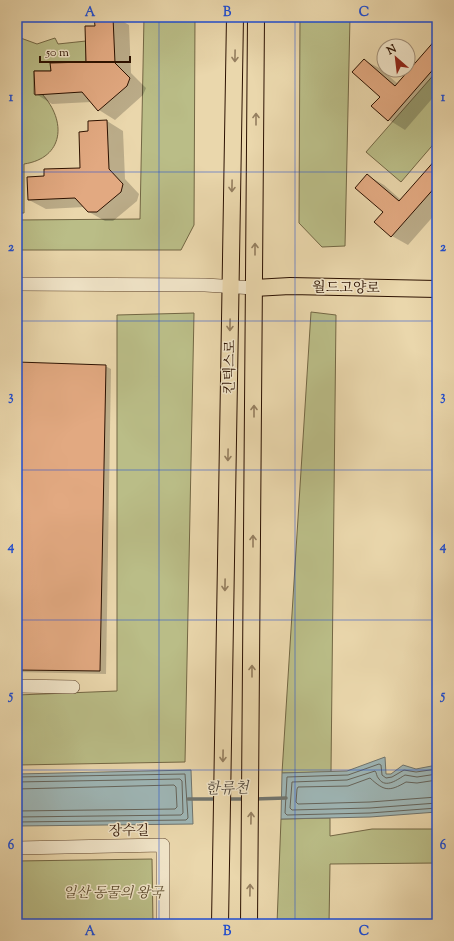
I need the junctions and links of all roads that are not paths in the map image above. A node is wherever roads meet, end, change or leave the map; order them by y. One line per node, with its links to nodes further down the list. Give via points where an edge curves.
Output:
1 (235, 17): 4 (main road, 킨텍스로, one-way to 4)
2 (256, 17): 5 (main road, 킨텍스로, one-way to 2)
3 (17, 284): 4 (street)
4 (230, 286): 5 (street); 11 (main road, 킨텍스로, one-way to 11)
5 (254, 288): 6 (main road, 월드고양로, via 290,286); 12 (main road, 킨텍스로, one-way to 5)
6 (437, 289)
7 (17, 686): 8 (street)
8 (73, 688)
9 (17, 848): 10 (street, 장수길, via 163,845)
10 (163, 924)
11 (220, 924)
12 (249, 924)

